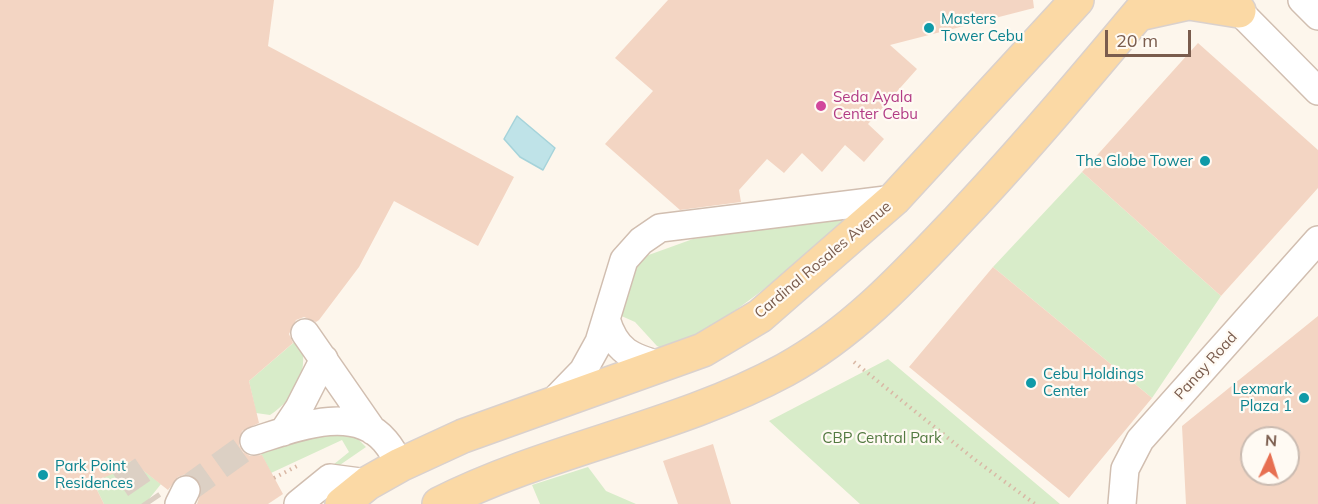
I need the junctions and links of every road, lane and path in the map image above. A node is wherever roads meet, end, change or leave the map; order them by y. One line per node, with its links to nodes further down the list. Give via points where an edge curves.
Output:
1 (1077, 0): 7 (main road, Cardinal Rosales Avenue)
2 (1302, 0): 5 (street)
3 (1233, 5): 4 (main road); 6 (street)
4 (1145, 7): 22 (main road, via 1029,144 890,293 828,344 785,370 680,415 481,483)
5 (1318, 16)
6 (1318, 91)
7 (894, 200): 9 (street, via 660,228 624,260); 13 (main road, Cardinal Rosales Avenue, via 760,316 703,350)
8 (1318, 240): 24 (street, Panay Road, via 1140,440 1125,469)
9 (606, 319): 13 (street, via 611,336 621,348 634,358); 14 (street, via 583,371)
10 (305, 333): 11 (street)
11 (324, 359): 15 (street); 16 (street)
12 (851, 359): 23 (path)
13 (662, 366): 14 (main road, Cardinal Rosales Avenue)
14 (553, 402): 18 (main road, Cardinal Rosales Avenue)
15 (373, 431): 16 (street, via 336,421); 18 (street, via 385,441)
16 (283, 432): 17 (street)
17 (254, 441)
18 (400, 465): 19 (main road, Cardinal Rosales Avenue)
19 (369, 483): 20 (street, via 330,478); 21 (main road, Cardinal Rosales Avenue)
20 (298, 504)
21 (342, 504)
22 (439, 504)
23 (1035, 504)
24 (1122, 504)

